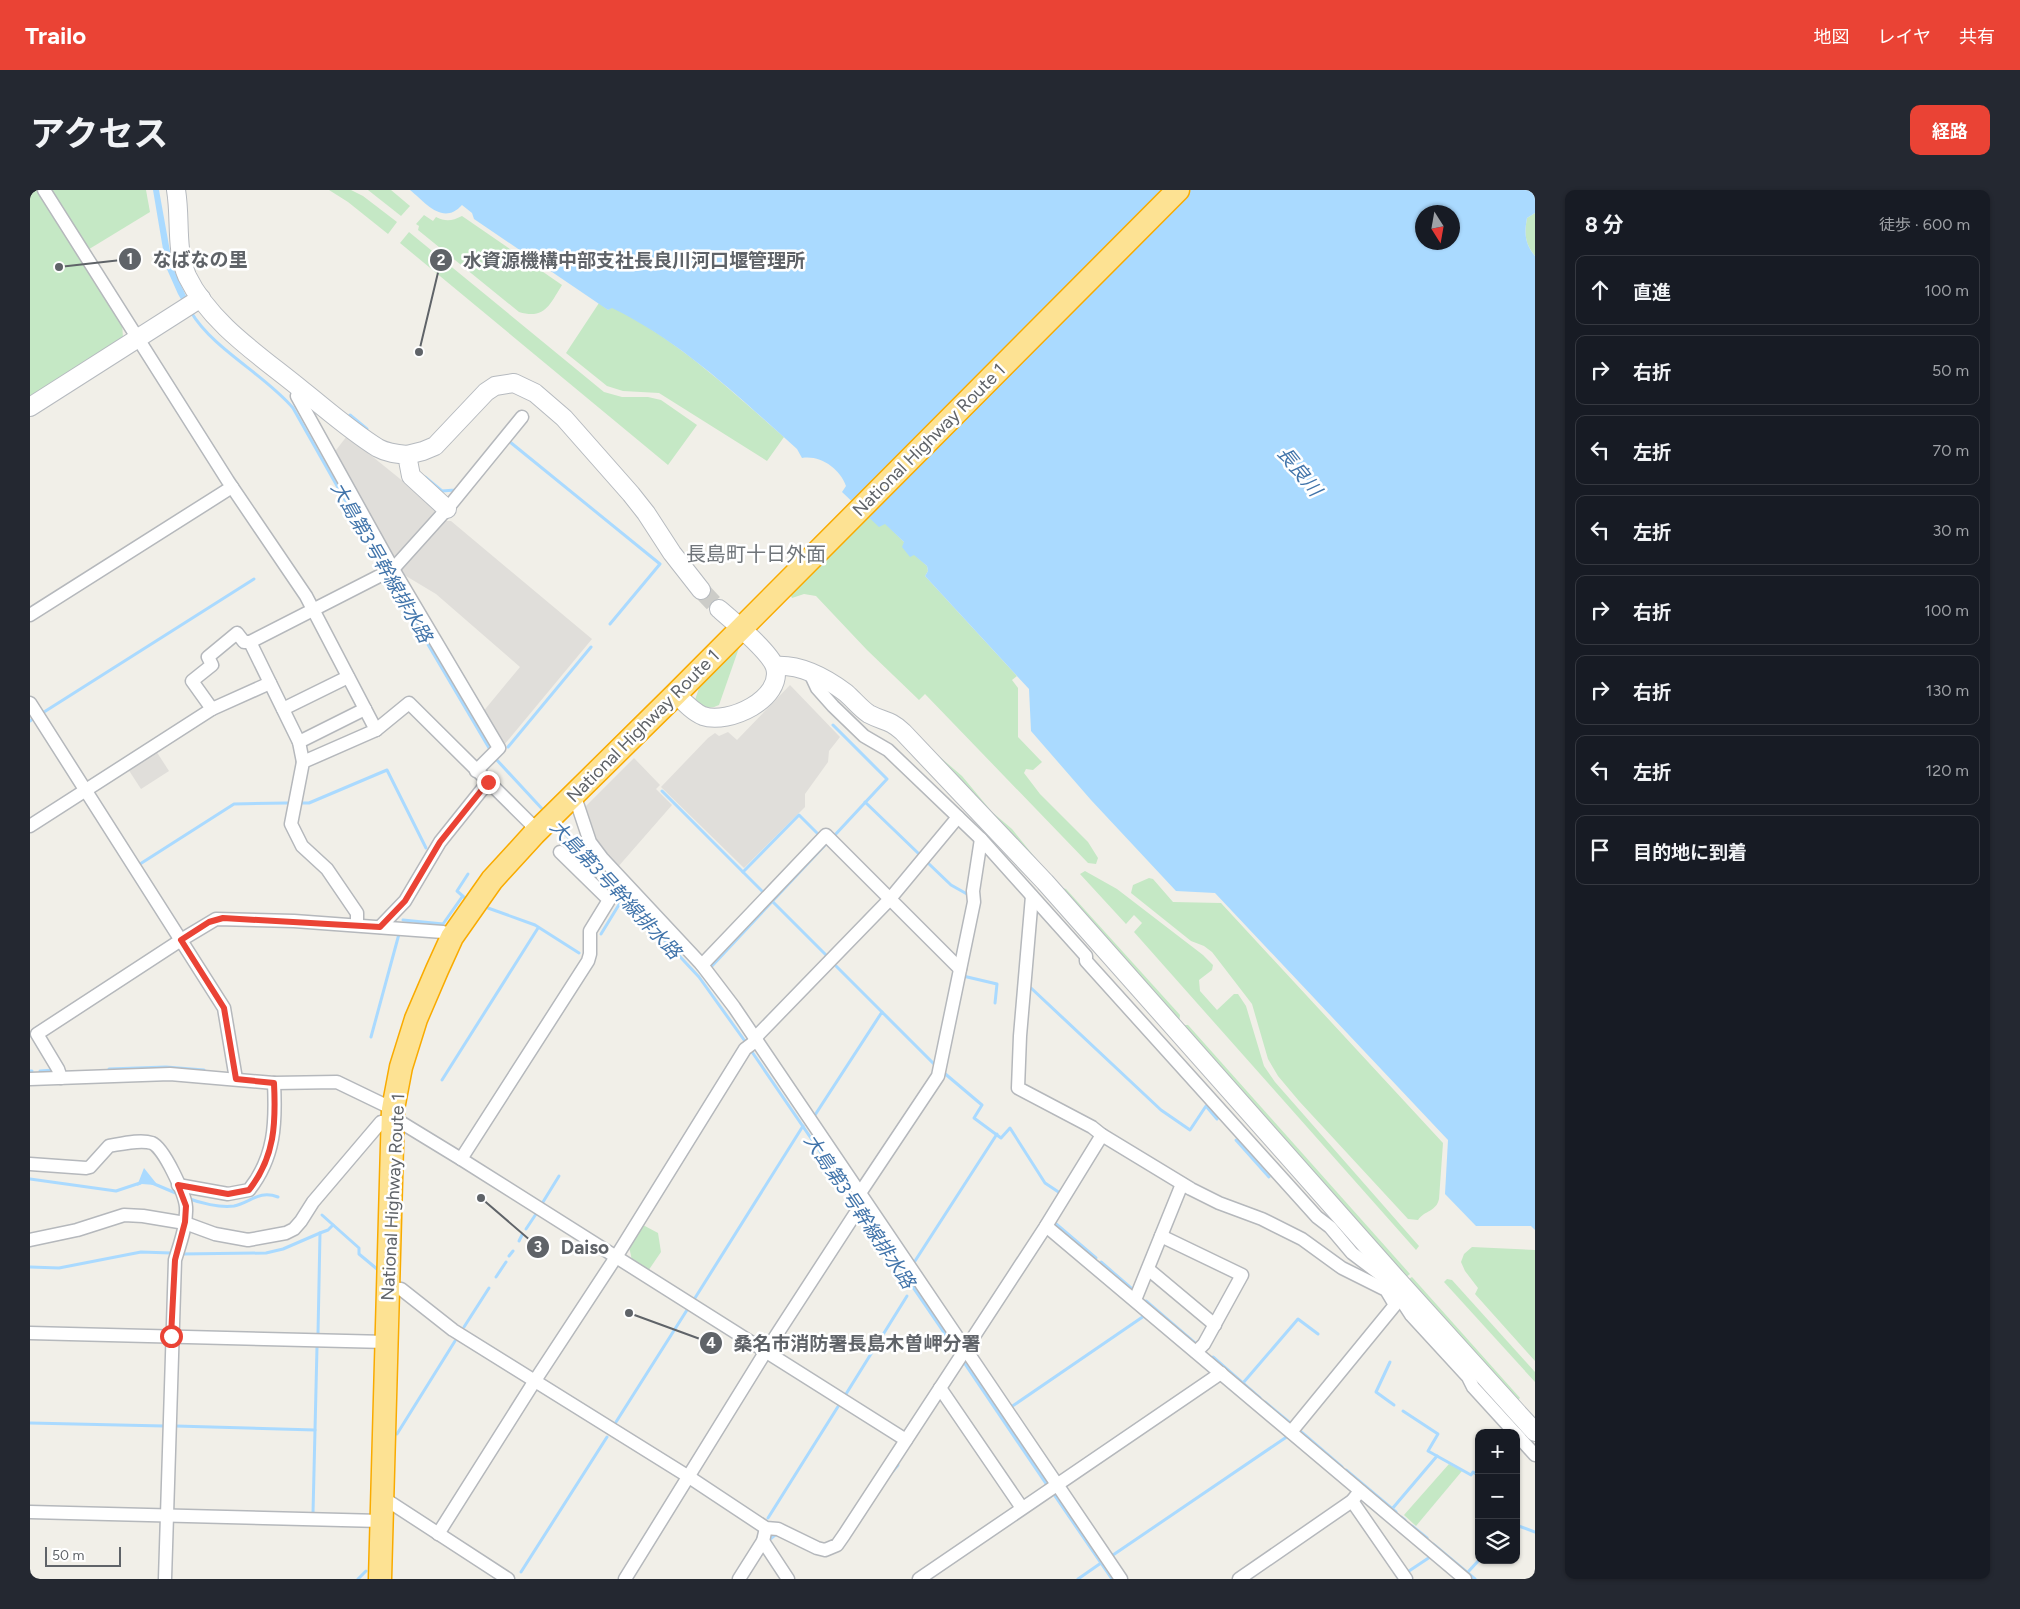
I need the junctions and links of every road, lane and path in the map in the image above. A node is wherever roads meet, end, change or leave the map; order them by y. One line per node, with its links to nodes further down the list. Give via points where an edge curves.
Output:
1 (44, 190): 5 (street)
2 (1178, 190): 17 (highway, National Highway Route 1)
3 (175, 192): 4 (street, via 179,248)
4 (192, 303): 5 (street); 6 (street, via 214,314)
5 (138, 338): 7 (street); 10 (street)
6 (300, 388): 9 (street, via 378,448); 12 (street, via 297,396)
7 (30, 407)
8 (522, 417): 11 (street)
9 (407, 455): 11 (street, via 411,476); 13 (street, via 435,446 495,386 514,383 524,387 564,418 631,494)
10 (232, 487): 15 (street); 16 (street)
11 (447, 509): 12 (street)
12 (389, 571): 15 (street); 31 (street, via 499,748)
13 (702, 590)
14 (719, 609): 17 (street)
15 (313, 611): 18 (street); 21 (street)
16 (30, 615)
17 (741, 629): 19 (street); 23 (highway, National Highway Route 1)
18 (250, 642): 22 (street); 25 (street, via 244,642 237,633 208,657 212,664 192,681)
19 (774, 666): 20 (street, via 792,666); 23 (street, via 775,682 767,696 728,717 703,716)
20 (810, 673): 35 (street, via 817,688 864,736 888,750); 68 (street, via 846,693 869,714 895,725 969,800 1045,882)
21 (348, 677): 26 (street); 27 (street)
22 (270, 683): 25 (street); 26 (street)
23 (676, 694): 34 (highway, National Highway Route 1)
24 (30, 703): 33 (street)
25 (212, 709): 33 (street)
26 (283, 709): 29 (street)
27 (365, 710): 28 (street); 29 (street)
28 (376, 730): 30 (street); 31 (street, via 409,703)
29 (299, 742): 30 (street)
30 (303, 762): 42 (street, via 291,824 302,846 327,869 357,913)
31 (476, 771): 32 (street)
32 (488, 782): 37 (street); 43 (street, via 440,842 405,901)
33 (86, 790): 36 (street); 45 (street)
34 (569, 799): 37 (highway, National Highway Route 1); 46 (street, via 590,842 602,858)
35 (958, 817): 38 (street); 41 (street)
36 (30, 826)
37 (537, 831): 44 (highway, National Highway Route 1, via 492,880)
38 (981, 839): 40 (street); 47 (street, via 974,902)
39 (560, 852): 55 (street, via 609,900 590,931 588,961)
40 (1032, 896): 54 (street, via 1018,1088 1092,1126); 68 (street, via 1086,956 1086,961 1317,1217 1352,1253)
41 (889, 900): 46 (street, via 826,835); 47 (street); 48 (street)
42 (358, 925): 43 (street); 45 (street, via 223,918 209,922)
43 (380, 927): 44 (street, via 443,932)
44 (452, 937): 53 (highway, National Highway Route 1, via 416,1019 401,1067)
45 (181, 940): 49 (street, via 37,1034); 51 (street, via 224,1008)
46 (702, 965): 48 (street)
47 (960, 969): 59 (street, via 938,1076)
48 (752, 1043): 59 (street); 65 (street)
49 (61, 1078): 50 (street); 51 (street, via 170,1074)
50 (30, 1079)
51 (236, 1079): 52 (street)
52 (274, 1083): 53 (street, via 337,1082); 58 (street, via 271,1150 249,1190 228,1194)
53 (392, 1115): 55 (street); 61 (street, via 380,1122 294,1229 248,1240 215,1234); 69 (highway, National Highway Route 1)
54 (1102, 1135): 57 (street); 62 (street)
55 (461, 1159): 65 (street)
56 (30, 1164): 58 (street, via 86,1168 109,1146 152,1143 163,1154)
57 (1182, 1184): 63 (street); 66 (street, via 1288,1231)
58 (178, 1185): 61 (street, via 186,1206)
59 (860, 1193): 79 (street)
60 (855, 1214): 77 (street)
61 (185, 1222): 64 (street, via 124,1215); 75 (street, via 175,1260)
62 (1046, 1226): 70 (street); 79 (street)
63 (1161, 1236): 67 (street); 72 (street, via 1242,1275)
64 (30, 1240)
65 (616, 1257): 77 (street); 81 (street)
66 (1342, 1268): 68 (street, via 1350,1265); 71 (street, via 1386,1290)
67 (1148, 1269): 70 (street); 72 (street)
68 (1392, 1279): 73 (street); 85 (street)
69 (388, 1288): 76 (highway, National Highway Route 1); 81 (street, via 401,1288 453,1330)
70 (1135, 1300): 78 (street)
71 (1395, 1305): 73 (street, via 1408,1320); 84 (street)
72 (1214, 1324): 78 (street)
73 (1420, 1325): 83 (street)
74 (30, 1332): 75 (street)
75 (171, 1336): 76 (street); 95 (street)
76 (387, 1342): 92 (highway, National Highway Route 1)
77 (766, 1350): 87 (street); 89 (street)
78 (1196, 1352): 80 (street)
79 (963, 1354): 82 (street); 90 (street)
80 (1221, 1373): 84 (street); 90 (street)
81 (534, 1382): 89 (street); 98 (street)
82 (940, 1388): 87 (street); 93 (street)
83 (1512, 1429)
84 (1291, 1432): 91 (street)
85 (1535, 1432)
86 (1520, 1437): 88 (street)
87 (906, 1440): 97 (street, via 837,1545 825,1550 778,1529)
88 (1535, 1454)
89 (689, 1477): 97 (street); 103 (street)
90 (1052, 1487): 93 (street); 107 (street)
91 (1356, 1496): 108 (street); 109 (street); 110 (street)
92 (382, 1497): 96 (highway, National Highway Route 1); 98 (street)
93 (1022, 1508): 106 (street)
94 (30, 1512): 95 (street)
95 (166, 1515): 96 (street); 100 (street)
96 (381, 1521): 101 (highway, National Highway Route 1)
97 (766, 1528): 99 (street)
98 (438, 1534): 102 (street)
99 (763, 1541): 104 (street); 105 (street)
100 (165, 1579)
101 (380, 1579)
102 (508, 1579)
103 (625, 1579)
104 (739, 1579)
105 (788, 1579)
106 (919, 1579)
107 (1121, 1579)
108 (1239, 1579)
109 (1406, 1579)
110 (1465, 1579)

